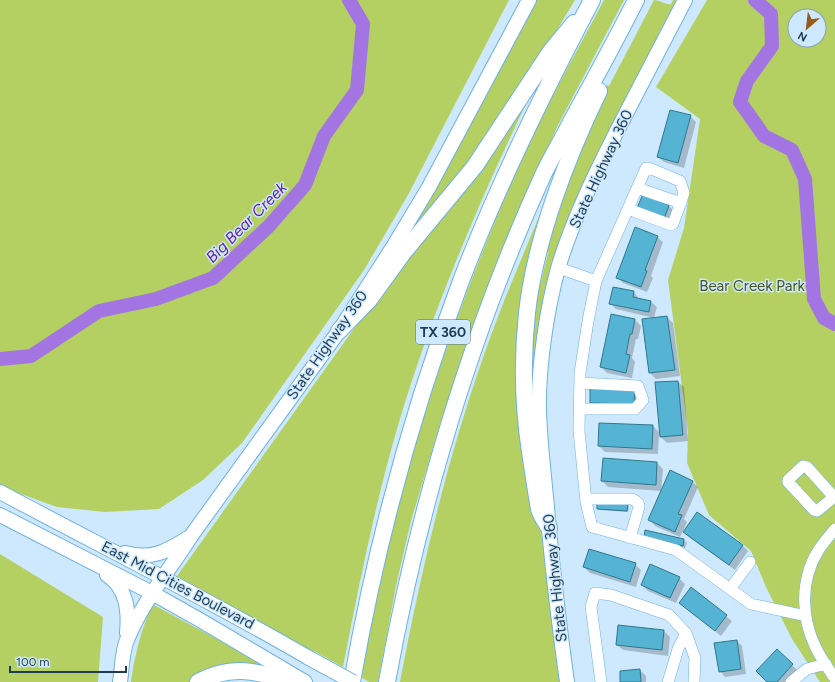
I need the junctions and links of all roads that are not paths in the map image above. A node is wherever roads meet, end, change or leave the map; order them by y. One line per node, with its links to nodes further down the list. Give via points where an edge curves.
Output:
1 (529, 0): 11 (main road, State Highway 360, via 429,187)
2 (636, 0): 5 (highway, TX 360)
3 (685, 0): 9 (main road, State Highway 360, via 600,166 572,228)
4 (592, 1): 11 (highway, via 551,51 475,166 403,253 369,300); 36 (highway, TX 360, via 506,174 442,334 392,495 366,608)
5 (628, 16): 17 (highway, via 625,38 582,127 546,226 527,312 524,392 527,433 539,509); 37 (highway, TX 360, via 544,173 510,252 470,358 421,521)
6 (637, 188): 7 (street); 7 (street, via 646,168 649,168 680,181 684,193); 8 (street)
7 (681, 203): 8 (street, via 675,222 671,225)
8 (628, 209): 10 (street)
9 (559, 268): 10 (street); 17 (main road, State Highway 360, via 545,333 539,408)
10 (596, 281): 12 (street)
11 (339, 331): 19 (main road, State Highway 360)
12 (580, 383): 13 (street); 13 (street, via 638,386 643,400 635,409)
13 (580, 408): 15 (street, via 579,431)
14 (0, 492): 21 (main road, East Mid Cities Boulevard)
15 (586, 499): 20 (street, via 592,527); 20 (street, via 636,500 639,507)
16 (0, 515): 22 (main road, East Mid Cities Boulevard)
17 (549, 528): 38 (main road, State Highway 360)
18 (835, 529): 27 (street, via 818,551 806,579)
19 (191, 536): 21 (main road, via 169,550 147,556 136,556); 24 (main road, State Highway 360)
20 (630, 538): 25 (street, via 676,550)
21 (109, 548): 24 (main road, East Mid Cities Boulevard)
22 (70, 551): 26 (main road, East Mid Cities Boulevard); 29 (main road, via 120,586 128,615)
23 (750, 562): 25 (street)
24 (164, 577): 26 (main road, State Highway 360); 36 (main road, East Mid Cities Boulevard, bridge)
25 (730, 588): 27 (street, via 750,604)
26 (152, 593): 29 (main road, State Highway 360); 35 (main road, East Mid Cities Boulevard)
27 (806, 616): 30 (street, via 816,650)
28 (686, 633): 39 (street, via 669,615 611,595 595,593 591,607); 40 (street); 41 (street, via 695,658)
29 (126, 641): 32 (main road, State Highway 360)
30 (826, 664): 31 (street); 42 (street, via 807,669)
31 (835, 679)
32 (120, 682)
33 (198, 682): 34 (highway, via 210,676 241,670)
34 (294, 682)
35 (305, 682)
36 (353, 682)
37 (387, 682)
38 (567, 682)
39 (601, 682)
40 (668, 682)
41 (694, 682)
42 (791, 682)

